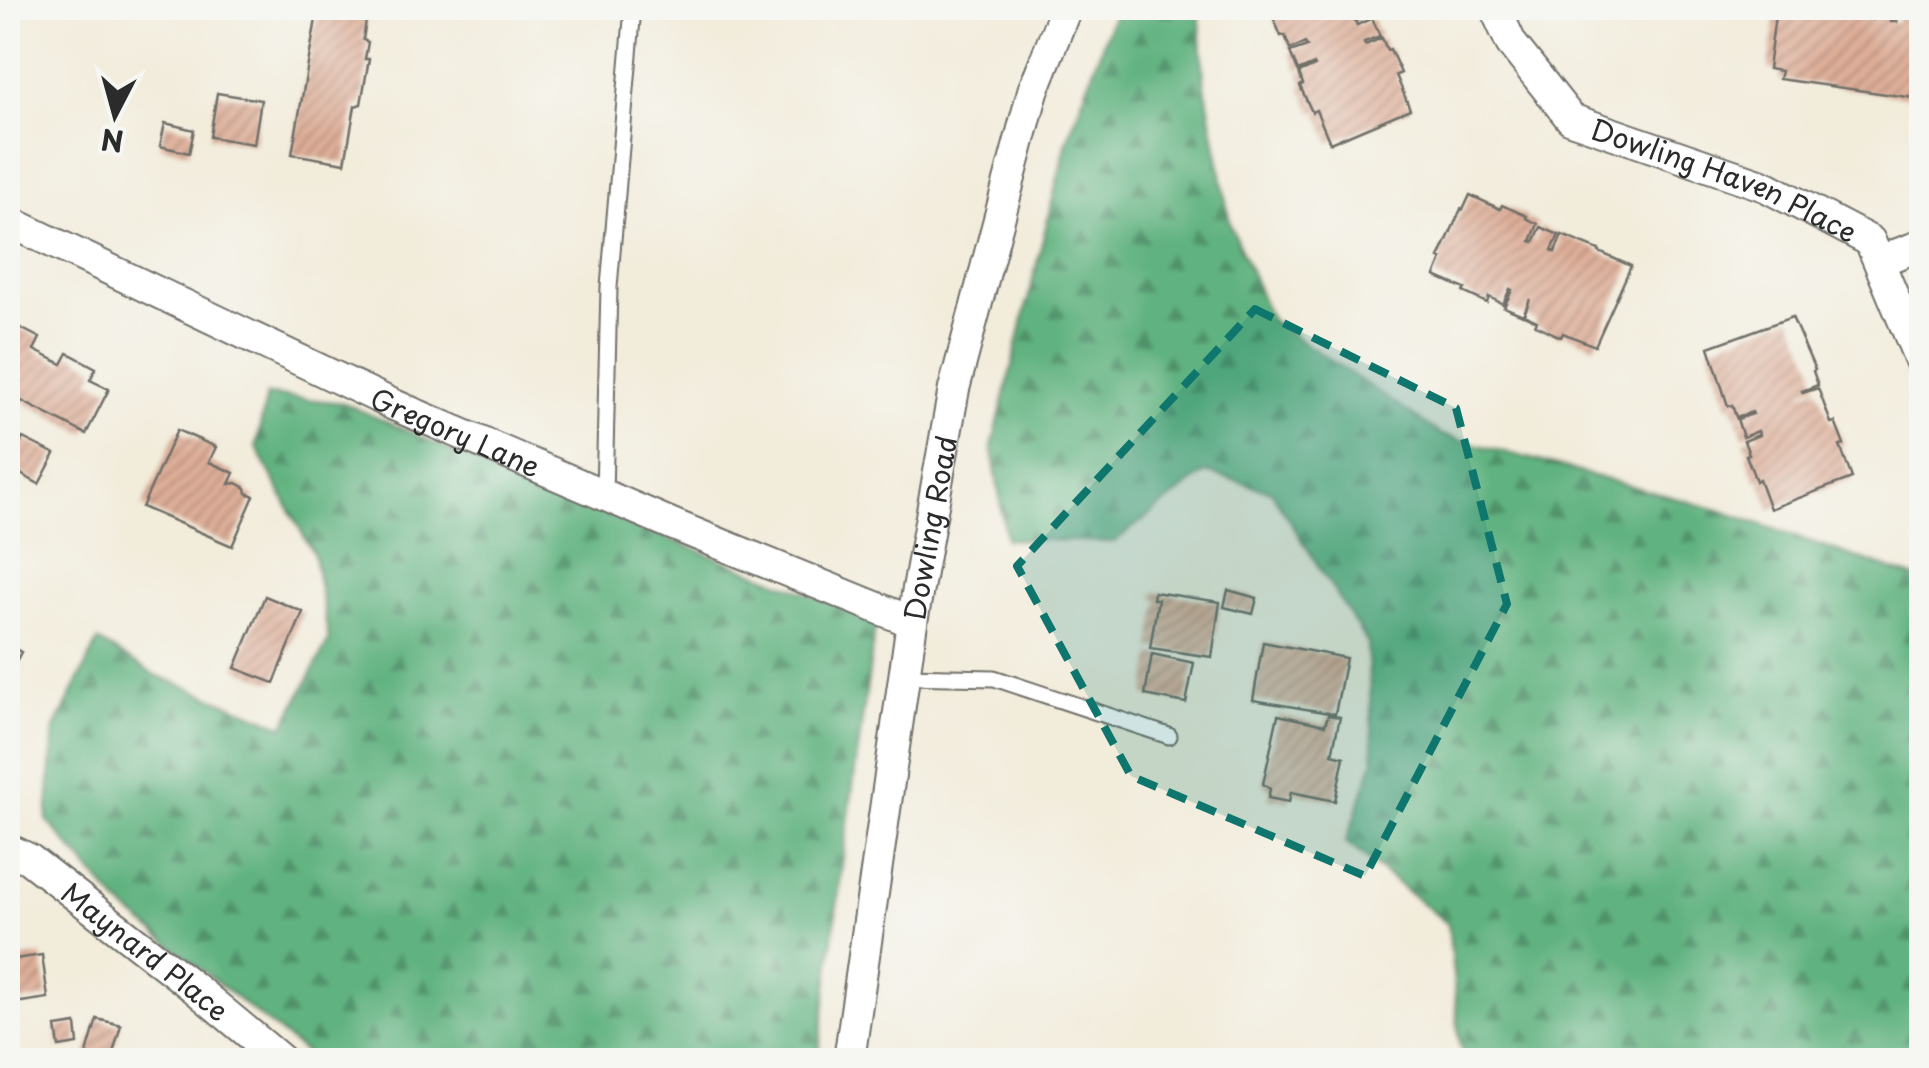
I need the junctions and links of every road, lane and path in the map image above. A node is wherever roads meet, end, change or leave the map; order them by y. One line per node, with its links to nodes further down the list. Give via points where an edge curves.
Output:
1 (633, 8): 8 (lane, via 609,288)
2 (1066, 8): 9 (street, Dowling Road, via 1033,91 954,389)
3 (1495, 8): 6 (street, Dowling Haven Place, via 1511,43 1571,120 1766,186 1870,241)
4 (8, 221): 8 (street, Gregory Lane, via 394,405)
5 (1922, 246): 6 (street, Dowling Haven Place)
6 (1878, 261): 7 (street, Dowling Haven Place)
7 (1922, 365)
8 (604, 495): 9 (street, Gregory Lane)
9 (912, 622): 10 (street, Dowling Road)
10 (904, 676): 11 (lane, via 994,678); 14 (street, Dowling Road)
11 (1169, 736)
12 (8, 850): 13 (street, Maynard Place, via 29,859)
13 (281, 1060)
14 (850, 1060)

